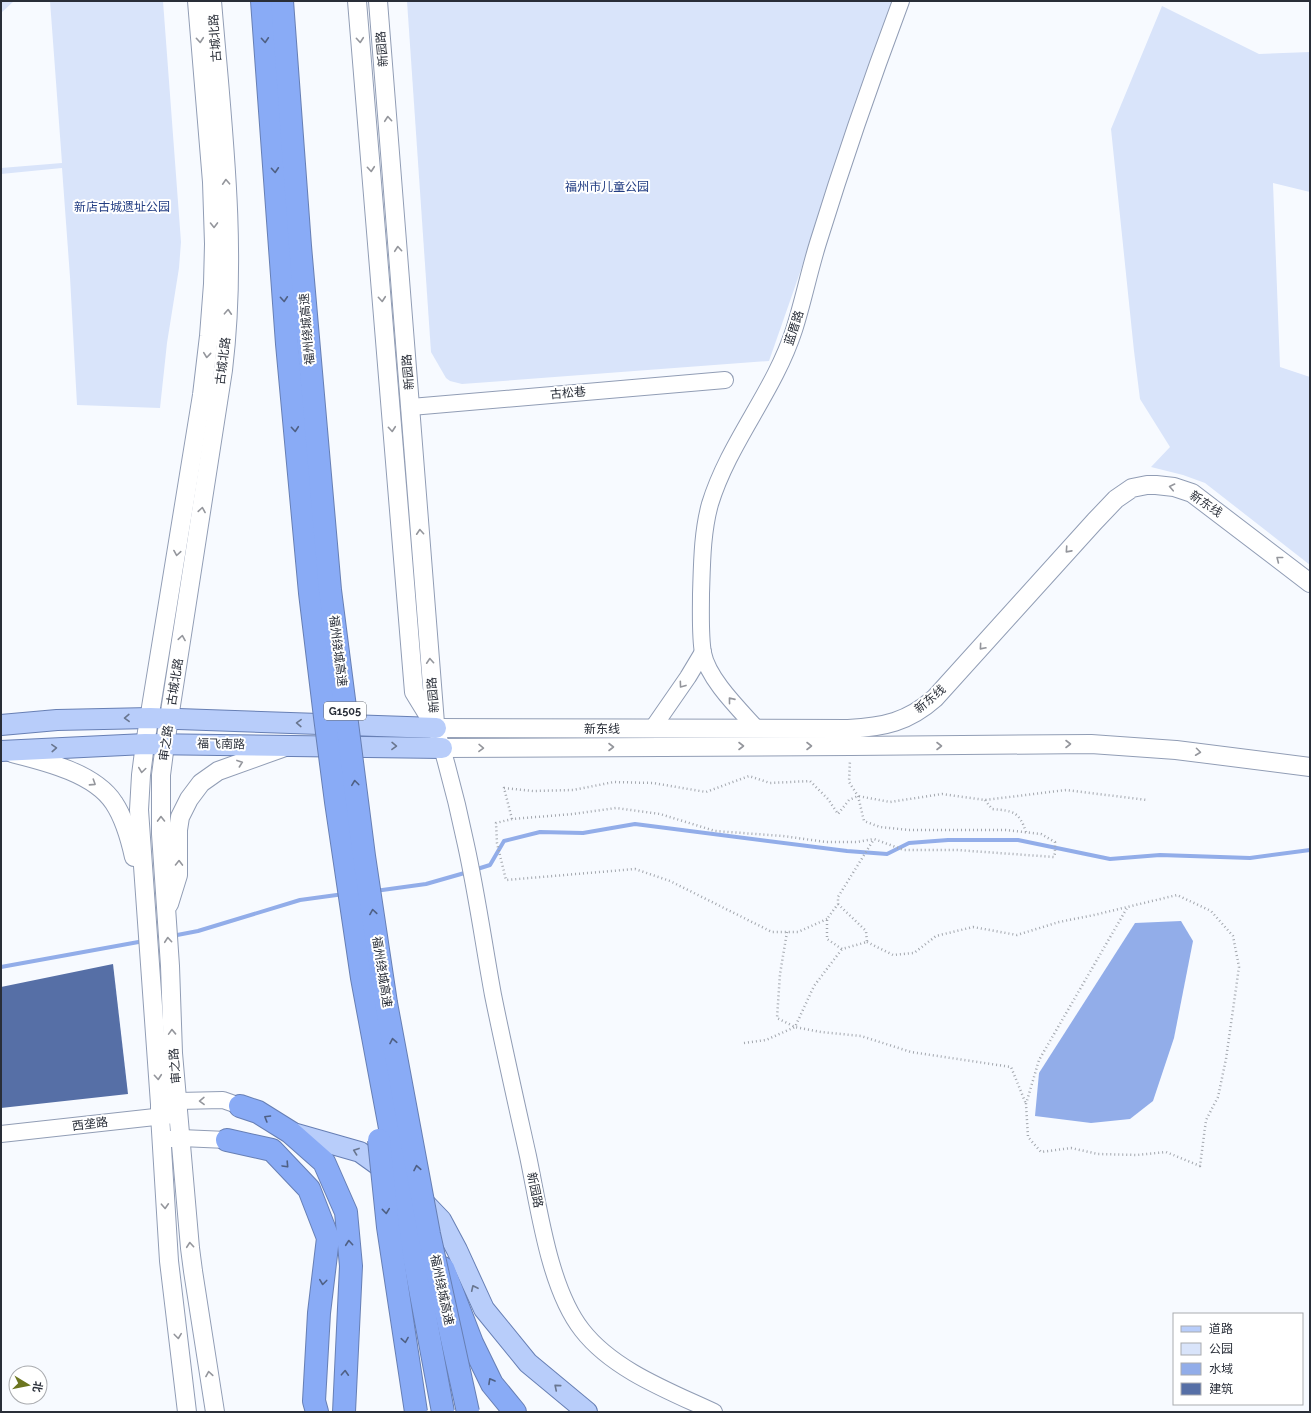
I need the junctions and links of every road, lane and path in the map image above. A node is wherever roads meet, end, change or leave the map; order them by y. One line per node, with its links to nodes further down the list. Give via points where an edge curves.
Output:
1 (197, 1): 12 (main road, 古城北路, one-way to 12, via 212,182 213,284 202,395)
2 (212, 1): 12 (main road, 古城北路, one-way to 2, via 223,370 227,326 230,259 227,188)
3 (262, 1): 38 (highway, 福州绕城高速 / G1505, one-way to 38, bridge, via 287,344 310,593 336,802)
4 (282, 1): 49 (highway, 福州绕城高速 / G1505, one-way to 4, bridge, via 386,1003 364,856 330,590)
5 (357, 1): 14 (main road, 新园路, one-way to 14, via 414,692)
6 (378, 1): 9 (main road, 新园路, one-way to 6)
7 (901, 1): 11 (street, 蓝厝路, via 818,244 789,345 731,454 710,505 702,562)
8 (725, 380): 9 (street, 古松巷)
9 (411, 407): 14 (main road, 新园路, one-way to 9)
10 (1310, 583): 15 (main road, 新东线, one-way to 15, via 1192,493 1165,486 1147,485 1132,488 1095,521 944,689 918,712 896,722 869,728)
11 (703, 652): 15 (street, 蓝厝路, one-way to 11, via 723,691 707,666); 16 (street, one-way to 16)
12 (159, 718): 13 (main road, 福飞南路, one-way to 13, via 57,720); 14 (main road, 福飞南路, one-way to 12); 17 (main road, 审之路); 18 (main road, 审之路)
13 (1, 725)
14 (436, 728): 16 (main road, 新东线); 21 (street, 新园路)
15 (757, 728): 16 (main road, 新东线)
16 (652, 729)
17 (146, 744): 18 (main road, 福飞南路); 22 (main road, 福飞南路, one-way to 17); 33 (main road, 审之路, one-way to 33, via 139,810)
18 (165, 744): 19 (main road, 福飞南路); 32 (main road, 审之路, one-way to 18, via 161,814 161,775)
19 (291, 745): 21 (main road, 福飞南路, one-way to 21); 32 (main road, one-way to 19, via 178,875 180,817 189,799 201,783 218,771)
20 (851, 746): 21 (main road, 新东线, one-way to 20); 23 (main road, 新东线, one-way to 23, via 1116,745); 24 (path, via 849,782)
21 (442, 748): 62 (street, 新园路, via 466,847 493,996 543,1229 559,1288 582,1330 606,1354 635,1374)
22 (3, 751): 33 (main road, one-way to 33, via 44,761 73,772 96,784 114,802 129,835)
23 (1310, 767)
24 (858, 796): 25 (path, via 890,802 942,794); 27 (path, via 849,800 838,814 828,799 810,781 770,783 749,776 706,792 653,783 614,782 573,790 533,791 504,788); 28 (path, via 864,821 880,828)
25 (985, 800): 26 (path, via 1066,790); 28 (path, via 992,809 1012,811 1022,821)
26 (1147, 800)
27 (512, 819): 29 (path, via 616,808 660,814 715,831 826,842); 35 (path, via 496,823 497,843 506,880 635,869 670,881 772,932)
28 (1026, 832): 29 (path, via 1041,834 1055,842 1054,857 957,850 904,850)
29 (874, 839): 30 (path, via 838,896)
30 (838, 904): 34 (path); 36 (path, via 866,931)
31 (1126, 908): 36 (path, via 1059,922 1017,935 973,927 936,936 914,953 893,955); 41 (path, via 1039,1060); 41 (path, via 1178,895 1211,911 1233,936 1239,967 1223,1074 1218,1097 1206,1120 1200,1166 1166,1152 1136,1155 1098,1154 1071,1148 1041,1152 1028,1137)
32 (166, 914): 43 (main road, 审之路, one-way to 32, via 173,1053)
33 (148, 916): 43 (main road, 审之路, one-way to 43, via 151,968)
34 (827, 919): 35 (path, via 798,932); 37 (path, via 828,940)
35 (787, 932): 39 (path, via 780,974 777,1018)
36 (867, 942): 37 (path)
37 (842, 949): 39 (path, via 814,986)
38 (362, 978): 56 (highway, one-way to 56, bridge, via 388,1226); 57 (highway, 福州绕城高速 / G1505, bridge)
39 (795, 1027): 40 (path, via 766,1040); 41 (path, via 861,1036 910,1052 1011,1067)
40 (744, 1043)
41 (1026, 1104)
42 (240, 1106): 43 (street, 西垄路, one-way to 43, via 223,1100); 44 (highway, one-way to 42, via 258,1112)
43 (169, 1109): 45 (street, 西垄路); 46 (main road, 审之路); 47 (main road, 审之路)
44 (290, 1132): 55 (highway, one-way to 44, via 351,1266 346,1212 324,1162); 61 (main road, one-way to 44, via 528,1362 484,1309 440,1220 409,1187 360,1152)
45 (1, 1134)
46 (181, 1138): 47 (street); 48 (street); 52 (main road, 审之路, one-way to 46, via 192,1272)
47 (162, 1140): 51 (main road, 审之路, one-way to 51, via 169,1261)
48 (227, 1140): 50 (highway, one-way to 50, via 272,1150 308,1189 328,1238)
49 (429, 1234): 58 (highway, 福州绕城高速 / G1505, bridge); 59 (highway, bridge); 60 (highway, one-way to 49, bridge, via 492,1384 472,1343)
50 (319, 1313): 53 (highway, via 305,1388); 54 (highway, via 314,1401)
51 (187, 1412)
52 (215, 1412)
53 (306, 1412)
54 (317, 1412)
55 (344, 1412)
56 (416, 1412)
57 (443, 1412)
58 (468, 1412)
59 (478, 1412)
60 (514, 1412)
61 (587, 1412)
62 (714, 1412)

